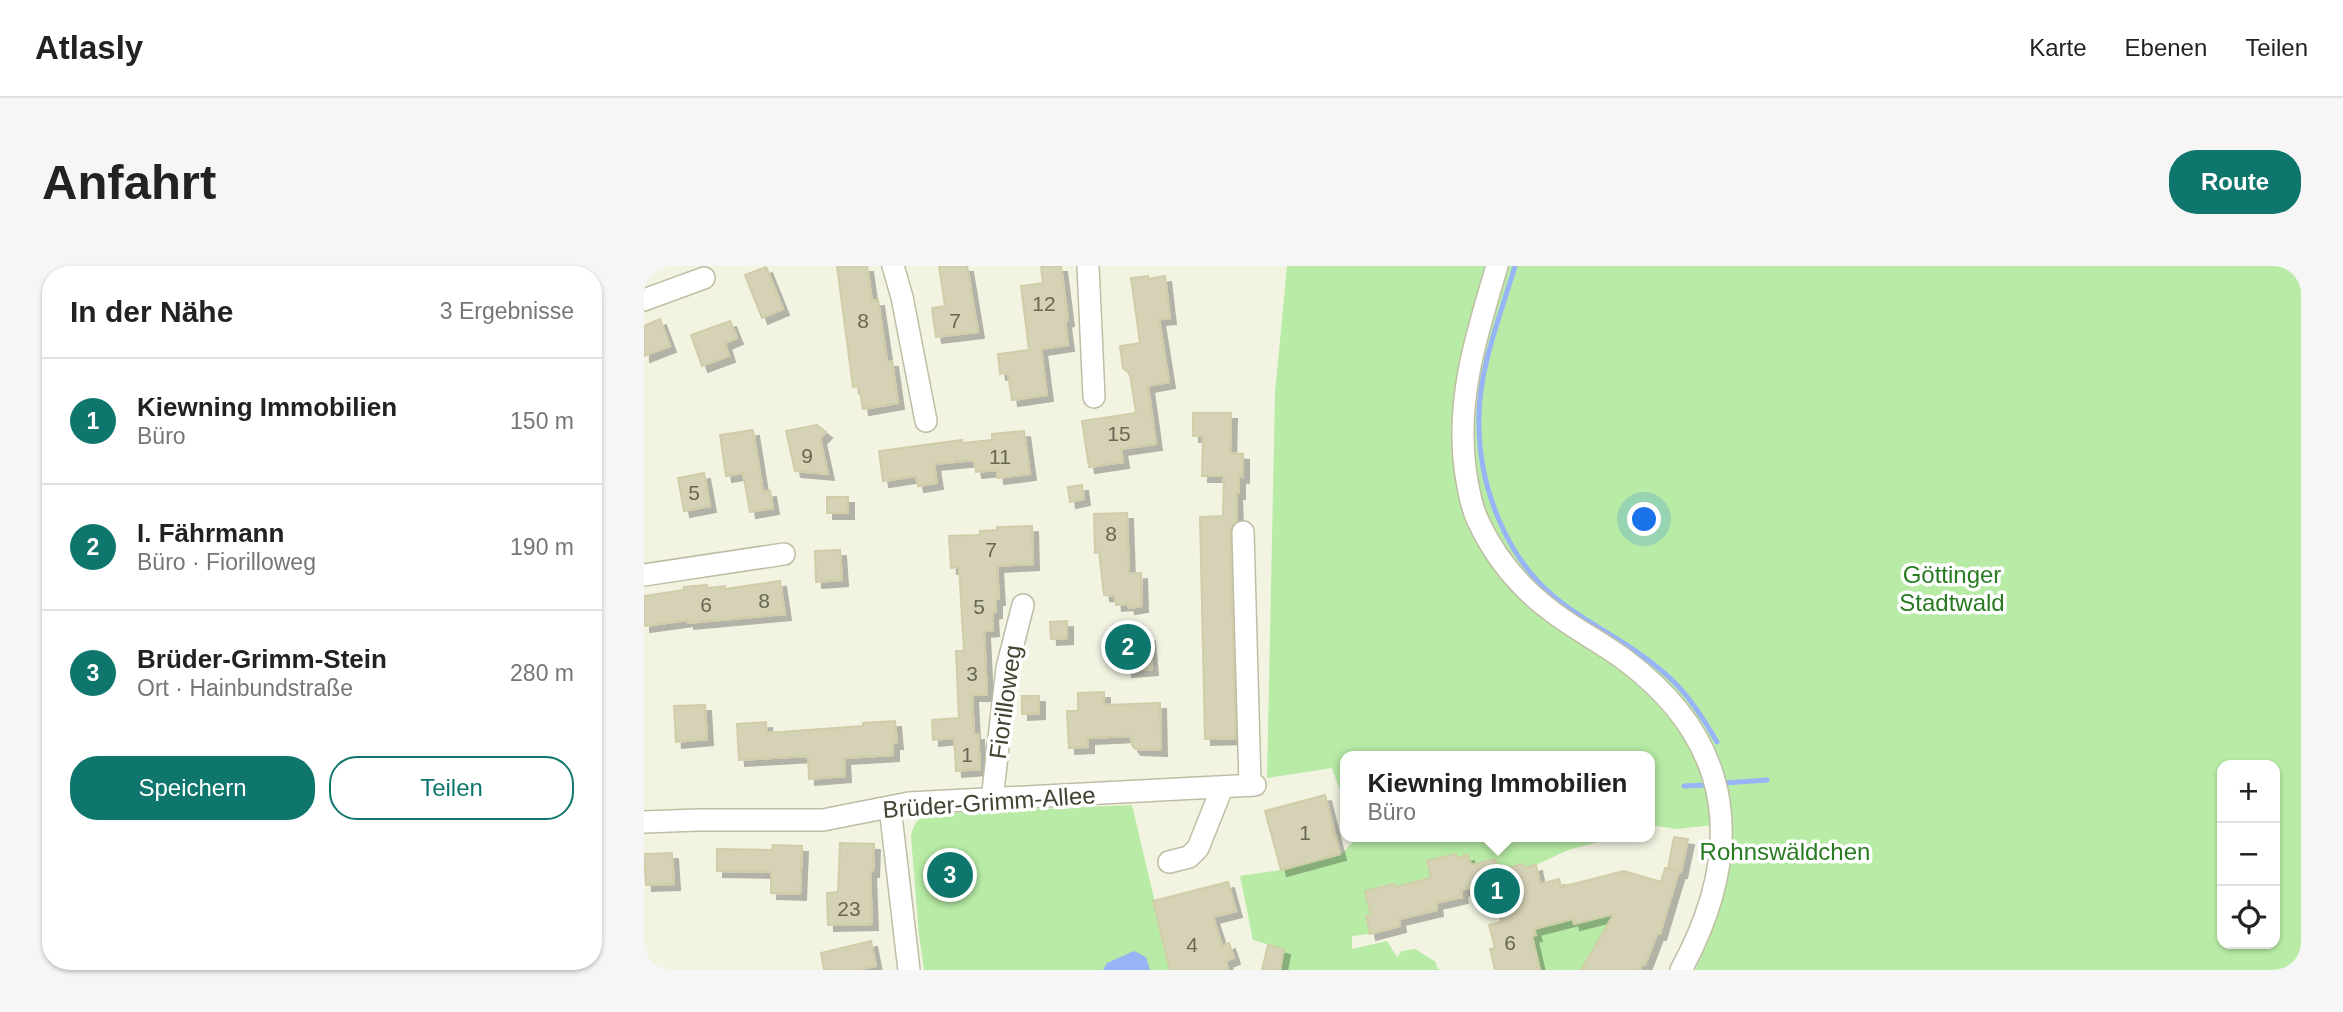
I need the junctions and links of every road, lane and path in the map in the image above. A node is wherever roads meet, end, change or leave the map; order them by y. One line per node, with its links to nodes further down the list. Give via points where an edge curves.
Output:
1 (893, 266): 7 (street)
2 (1088, 266): 6 (street)
3 (1497, 266): 18 (street, via 1463,401 1461,439 1472,503 1479,524 1509,571 1549,610 1661,690 1705,753 1720,803 1720,850 1707,913)
4 (704, 278): 5 (street)
5 (644, 300)
6 (1094, 397)
7 (926, 421)
8 (1243, 532): 12 (street, Brüder-Grimm-Allee, via 1252,785)
9 (784, 554): 10 (street)
10 (644, 575)
11 (1023, 605): 13 (street, Fiorilloweg, via 1007,668)
12 (1222, 788): 13 (street, Brüder-Grimm-Allee); 16 (street, via 1198,848 1189,857)
13 (992, 800): 14 (street, Brüder-Grimm-Allee)
14 (890, 807): 15 (street, Brüder-Grimm-Allee, via 822,820); 17 (street)
15 (644, 822)
16 (1169, 862)
17 (909, 970)
18 (1681, 970)

